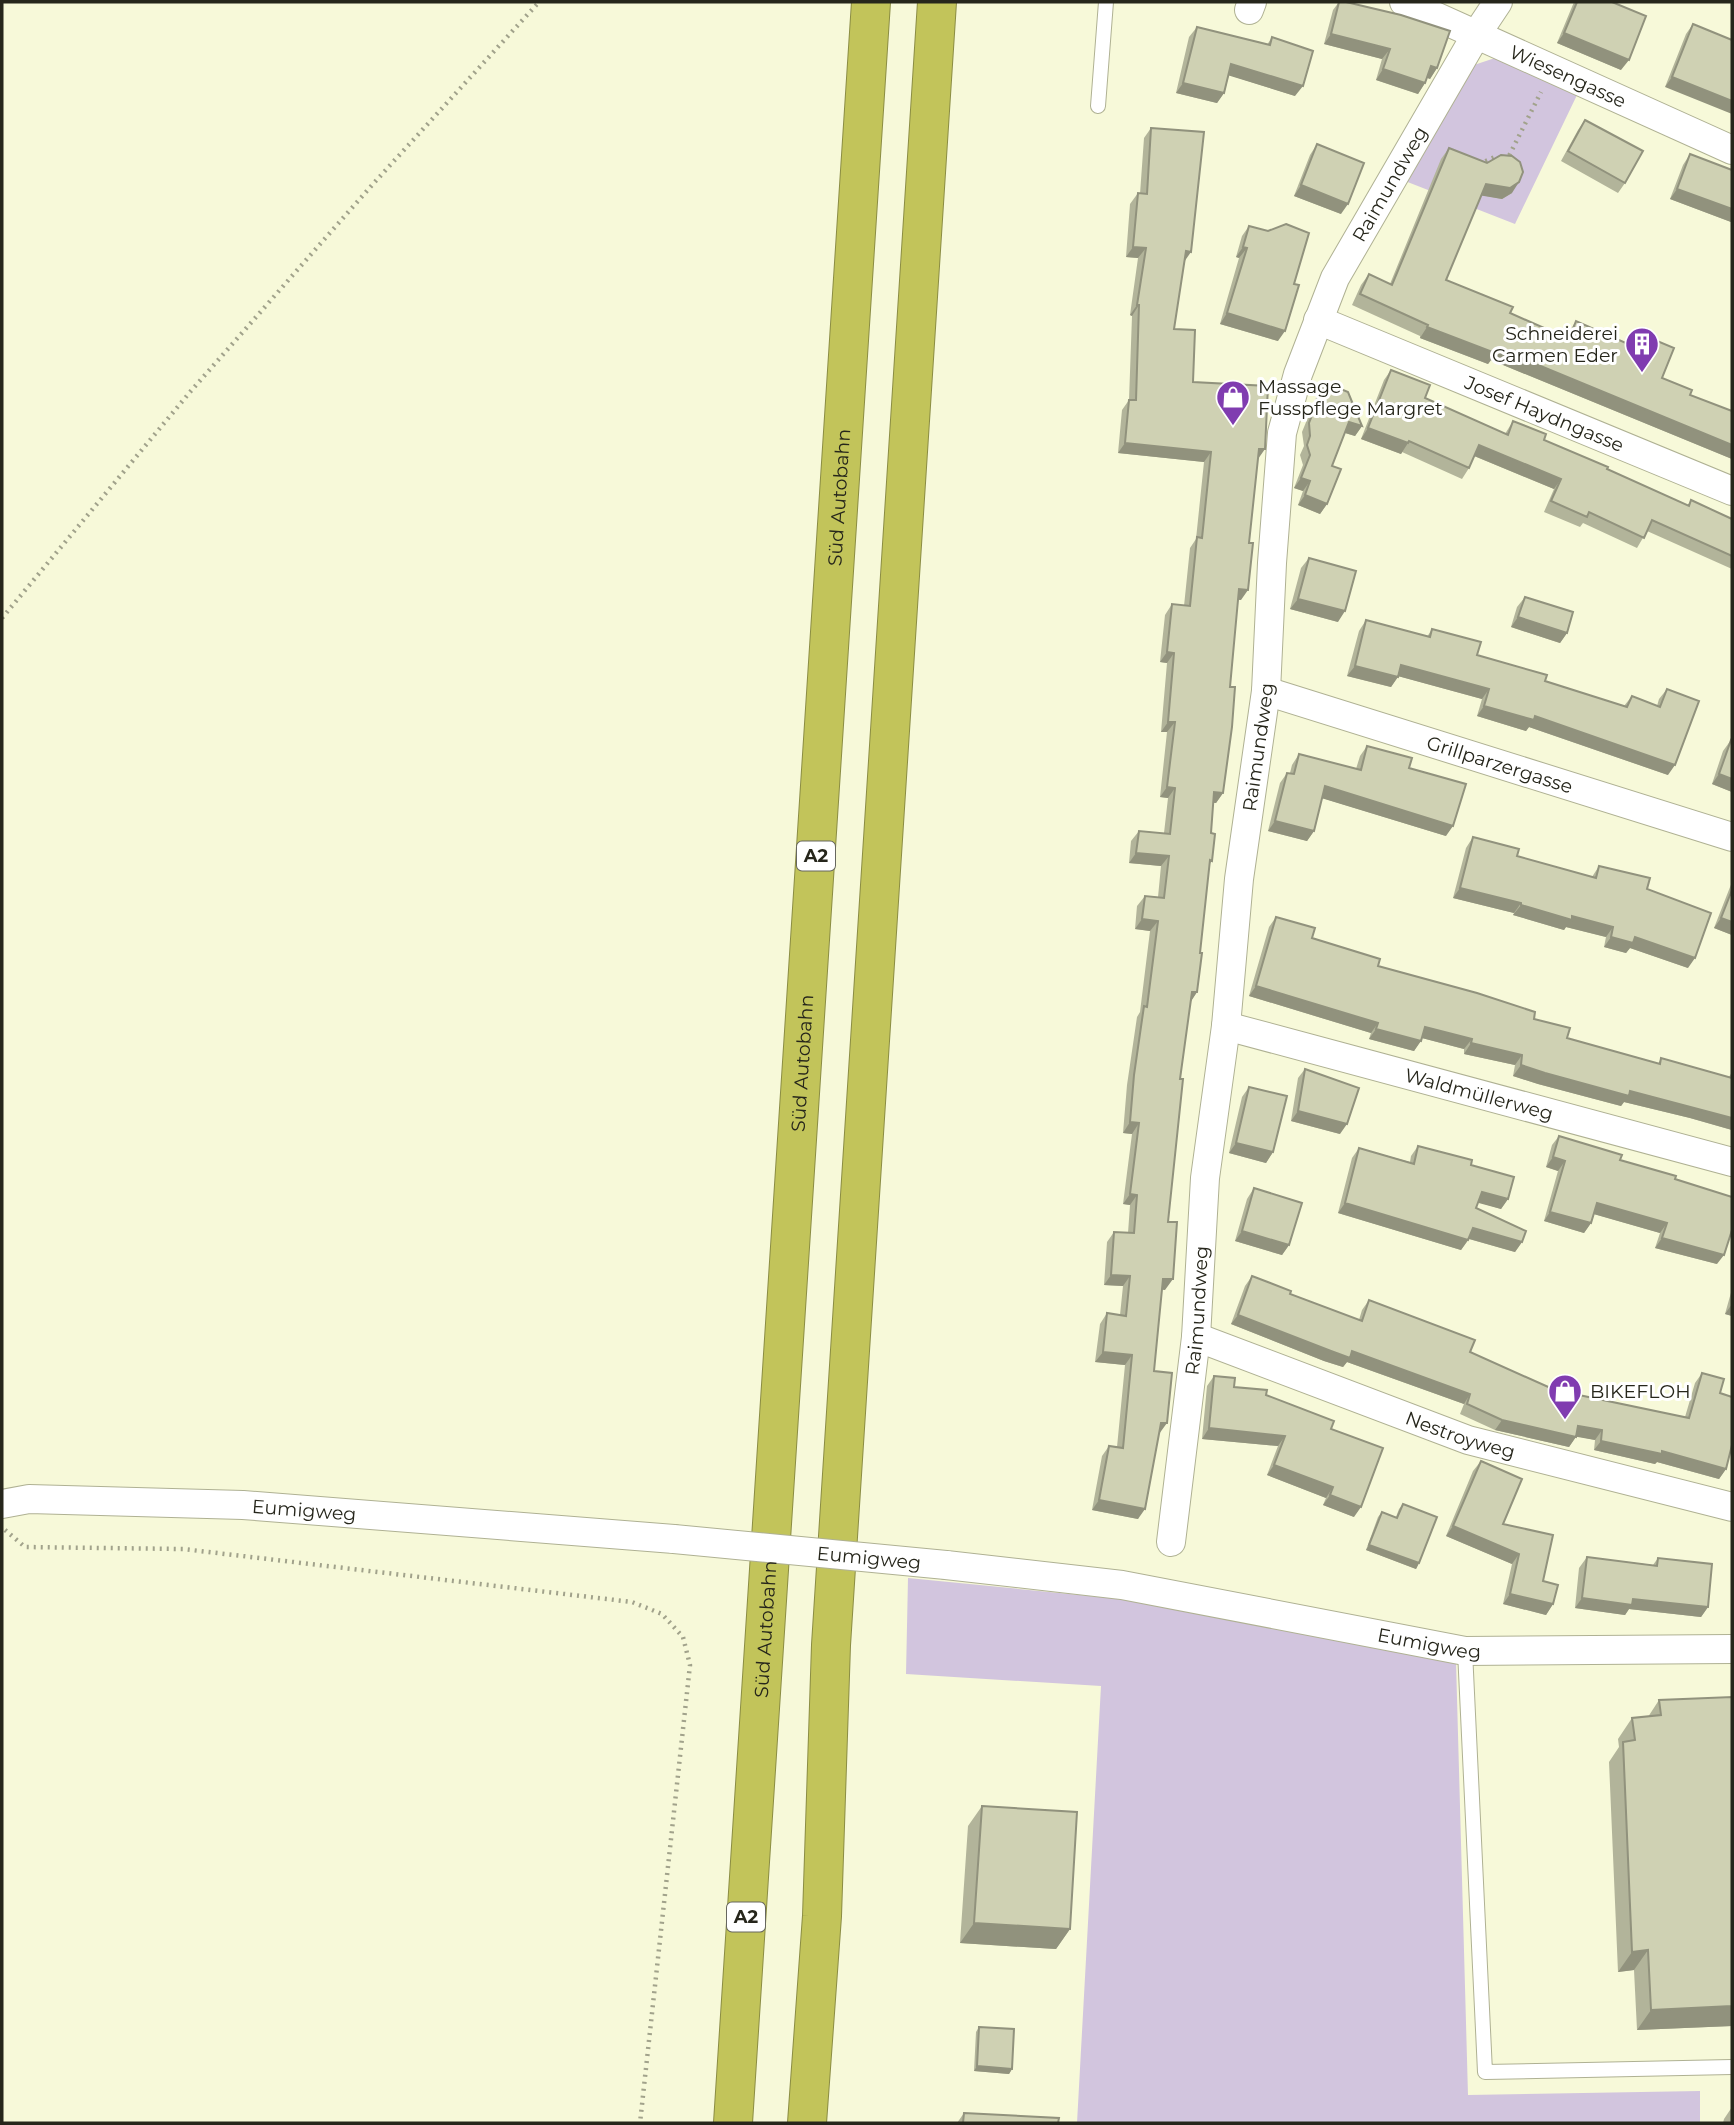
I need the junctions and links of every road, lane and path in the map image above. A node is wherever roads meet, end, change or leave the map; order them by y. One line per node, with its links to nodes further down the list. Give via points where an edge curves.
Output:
1 (539, 2): 14 (path, via 199,382)
2 (871, 2): 28 (highway, Süd Autobahn / A2)
3 (937, 2): 29 (highway, via 831,1645 822,1916)
4 (1106, 2): 9 (lane)
5 (1404, 2): 7 (street, Wiesengasse)
6 (1498, 2): 7 (street, Raimundweg)
7 (1476, 35): 8 (street, Wiesengasse); 12 (street, Raimundweg, via 1335,278)
8 (1552, 69): 10 (street, Wiesengasse); 11 (path, via 1507,160 1495,157)
9 (1098, 106)
10 (1732, 150)
11 (1477, 165)
12 (1318, 320): 13 (street, Josef Haydngasse); 15 (street, Raimundweg, via 1282,433)
13 (1732, 491)
14 (2, 618)
15 (1266, 691): 16 (street, Grillparzergasse); 17 (street, Raimundweg, via 1239,879)
16 (1732, 837)
17 (1226, 1026): 18 (street, Waldmüllerweg); 19 (street, Raimundweg, via 1205,1178)
18 (1732, 1162)
19 (1196, 1337): 21 (street, Nestroyweg, via 1468,1440); 23 (street, Raimundweg)
20 (2, 1504): 25 (street, Eumigweg, bridge, via 29,1499 243,1505 946,1565 1122,1585)
21 (1732, 1507)
22 (2, 1527): 27 (path, via 25,1547 183,1549 632,1602 662,1614 683,1637 691,1665)
23 (1171, 1542)
24 (1732, 1649): 25 (street, Eumigweg)
25 (1465, 1651): 26 (lane, via 1485,2073)
26 (1732, 2067)
27 (640, 2123)
28 (733, 2123)
29 (807, 2123)

